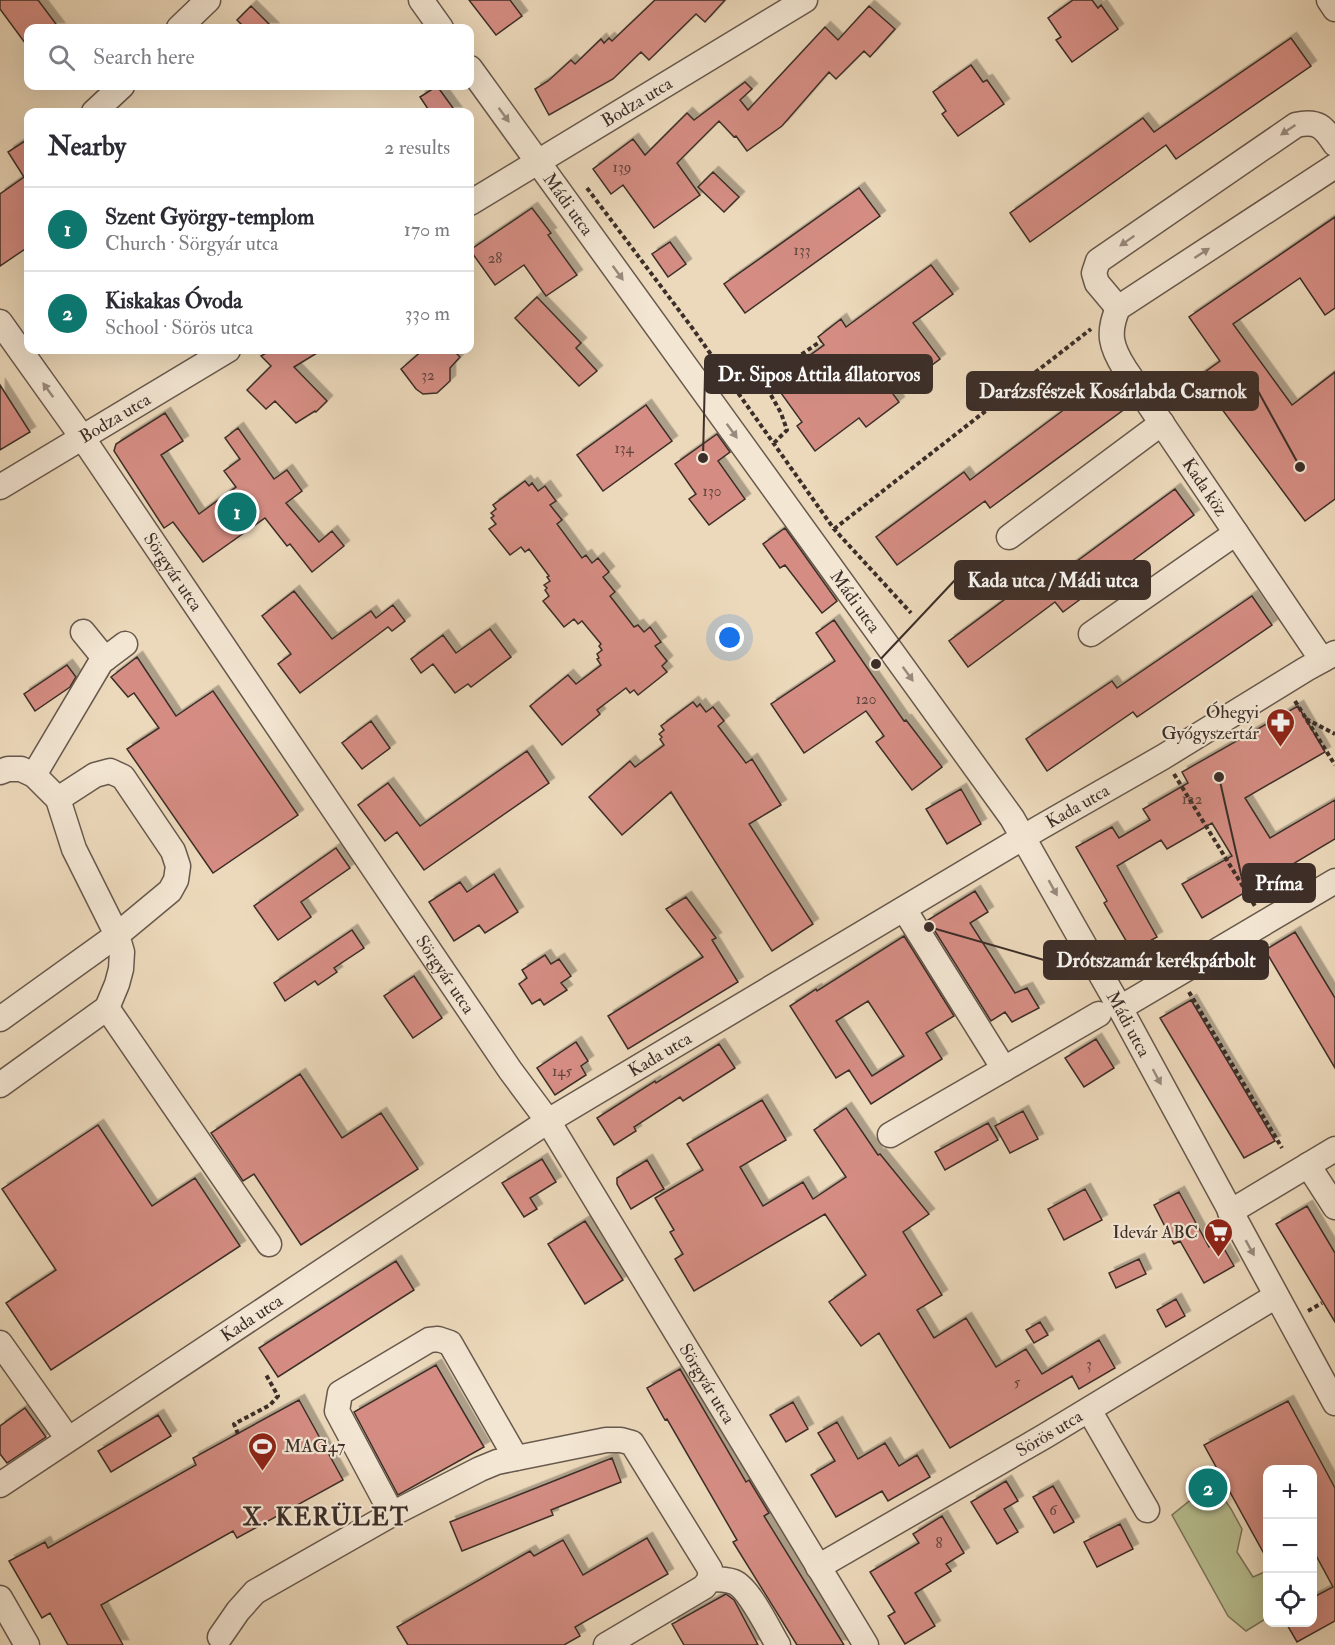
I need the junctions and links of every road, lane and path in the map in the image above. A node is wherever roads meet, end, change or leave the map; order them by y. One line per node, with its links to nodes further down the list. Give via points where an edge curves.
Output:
1 (208, 0): 6 (street)
2 (421, 0): 7 (street)
3 (805, 0): 12 (street, Bodza utca)
4 (1329, 0): 5 (street)
5 (1335, 9)
6 (183, 24)
7 (438, 24)
8 (474, 74): 12 (street, Mádi utca, one-way to 12)
9 (118, 90): 10 (street)
10 (98, 108)
11 (1335, 144): 16 (street, one-way to 16, via 1318,125 1296,125 1098,261 1094,273 1097,283)
12 (538, 162): 15 (street, Bodza utca); 27 (street, Mádi utca, one-way to 27)
13 (1335, 166): 16 (street, one-way to 13)
14 (587, 188): 22 (path)
15 (474, 201)
16 (1118, 308): 20 (street, Kada köz, via 1112,321 1115,353); 24 (path)
17 (0, 322): 21 (street, Sörgyár utca, one-way to 17)
18 (821, 341): 22 (path, via 764,381 787,430)
19 (221, 354): 21 (street, Bodza utca)
20 (1162, 423): 25 (street, Kada köz); 26 (street)
21 (82, 437): 23 (street, Bodza utca); 51 (street, Sörgyár utca)
22 (774, 443): 24 (path)
23 (0, 487)
24 (834, 529): 27 (path); 28 (path)
25 (1236, 533): 30 (street); 32 (street, Kada köz)
26 (1009, 537)
27 (814, 544): 40 (street, Mádi utca, one-way to 40)
28 (910, 613)
29 (83, 632): 33 (street)
30 (1091, 634)
31 (125, 644): 33 (street)
32 (1328, 656): 35 (street, Kada utca)
33 (105, 659): 38 (street)
34 (1335, 734): 36 (path, via 1305,718)
35 (1163, 757): 40 (street, Kada utca); 43 (path)
36 (1335, 765)
37 (0, 772): 38 (street, via 21,769)
38 (34, 775): 39 (street)
39 (58, 800): 44 (street, via 74,849); 44 (street, via 95,775 110,771 123,777 172,851 178,866 170,891)
40 (1024, 837): 42 (street, Kada utca); 47 (street, Mádi utca, one-way to 47)
41 (1335, 881): 43 (street)
42 (904, 909): 49 (street); 51 (street, Kada utca)
43 (1265, 921): 45 (street)
44 (117, 935): 46 (street, via 121,969); 48 (street)
45 (1179, 975): 47 (street); 53 (path)
46 (106, 1008): 50 (street); 58 (street)
47 (1110, 1011): 49 (street); 57 (street, Mádi utca, one-way to 57)
48 (0, 1019)
49 (1004, 1069): 52 (street)
50 (0, 1085)
51 (548, 1121): 65 (street, Kada utca); 70 (street, Sörgyár utca)
52 (890, 1135)
53 (1282, 1148)
54 (1335, 1149): 55 (street)
55 (1308, 1165): 56 (street); 57 (street)
56 (1335, 1207)
57 (1230, 1212): 59 (street, Mádi utca, one-way to 59)
58 (269, 1244)
59 (1276, 1296): 62 (street, Mádi utca); 63 (street, Sörös utca)
60 (0, 1343): 65 (street)
61 (265, 1373): 64 (path, via 278,1396 270,1405 234,1425)
62 (1335, 1403)
63 (1089, 1410): 68 (street); 70 (street, Sörös utca)
64 (238, 1434)
65 (68, 1439): 67 (street, Kada utca)
66 (516, 1458): 69 (street, via 480,1469); 69 (street, via 450,1342 429,1340 340,1393 338,1411); 71 (street, via 606,1440 632,1443 710,1569)
67 (0, 1485)
68 (1147, 1510)
69 (392, 1514): 73 (street, via 255,1592)
70 (818, 1567): 77 (street, Sörgyár utca)
71 (710, 1579): 75 (street, via 704,1587); 76 (street, via 734,1582 744,1588)
72 (0, 1598): 74 (street)
73 (220, 1637)
74 (27, 1645)
75 (606, 1645)
76 (778, 1645)
77 (866, 1645)

